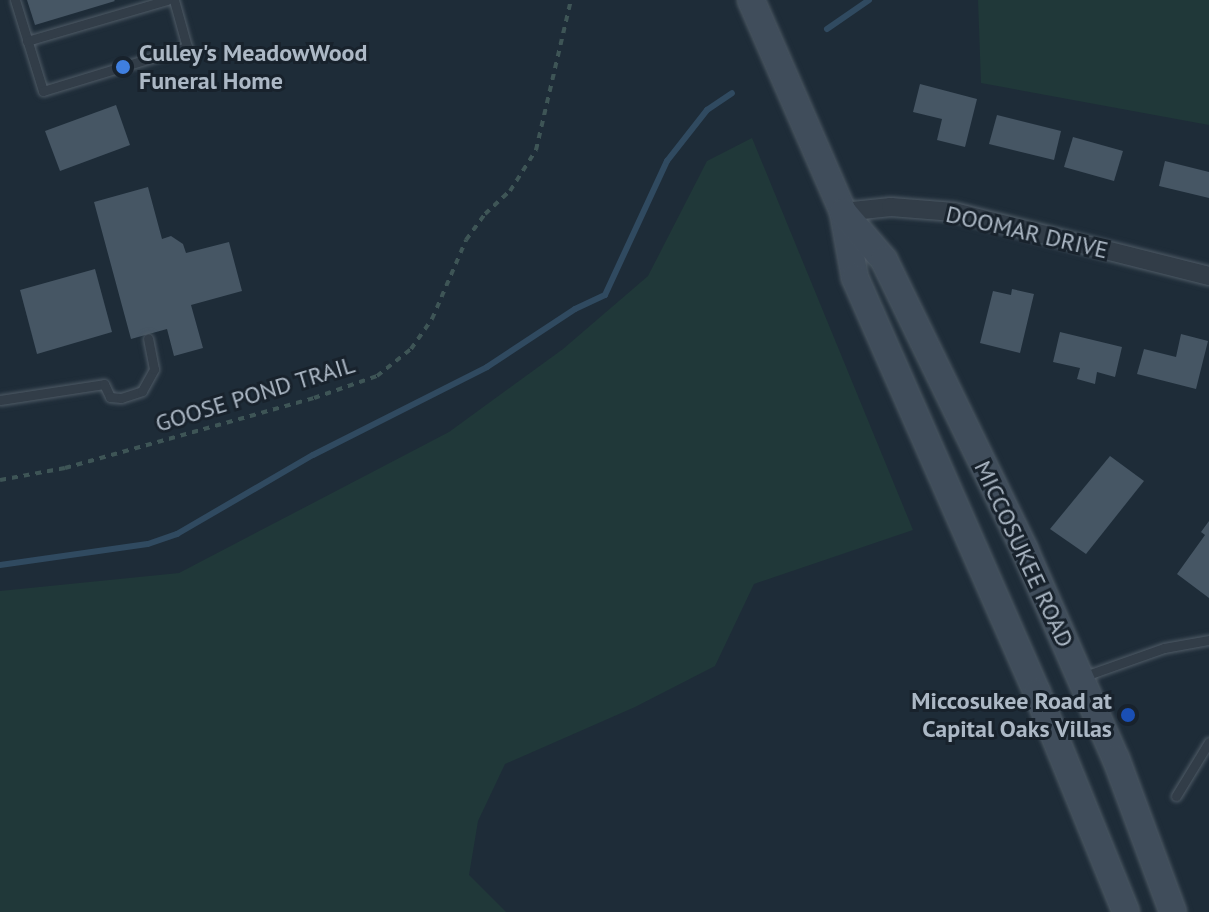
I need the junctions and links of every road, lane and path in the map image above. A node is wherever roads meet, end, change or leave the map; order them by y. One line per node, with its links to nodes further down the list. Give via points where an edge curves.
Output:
1 (15, 0): 6 (lane)
2 (167, 0): 6 (lane)
3 (174, 0): 6 (lane, via 187,47 43,91)
4 (571, 0): 11 (path, GOOSE POND TRAIL, via 536,150 510,191 466,240 432,319 411,349 377,376 314,398 65,468)
5 (751, 0): 7 (street, MICCOSUKEE ROAD)
6 (27, 41)
7 (843, 212): 8 (street, DOOMAR DRIVE, via 891,207 954,212); 13 (street, MICCOSUKEE ROAD, via 884,260 1025,551); 14 (street, MICCOSUKEE ROAD, via 855,278)
8 (1209, 276)
9 (148, 339): 10 (lane, via 154,369 142,391 110,397 104,384)
10 (0, 400)
11 (0, 480)
12 (1209, 640): 13 (lane, via 1164,648)
13 (1080, 678): 14 (street); 18 (street, MICCOSUKEE ROAD)
14 (1037, 693): 17 (street, MICCOSUKEE ROAD)
15 (1209, 742): 16 (lane)
16 (1176, 796)
17 (1126, 912)
18 (1173, 912)

